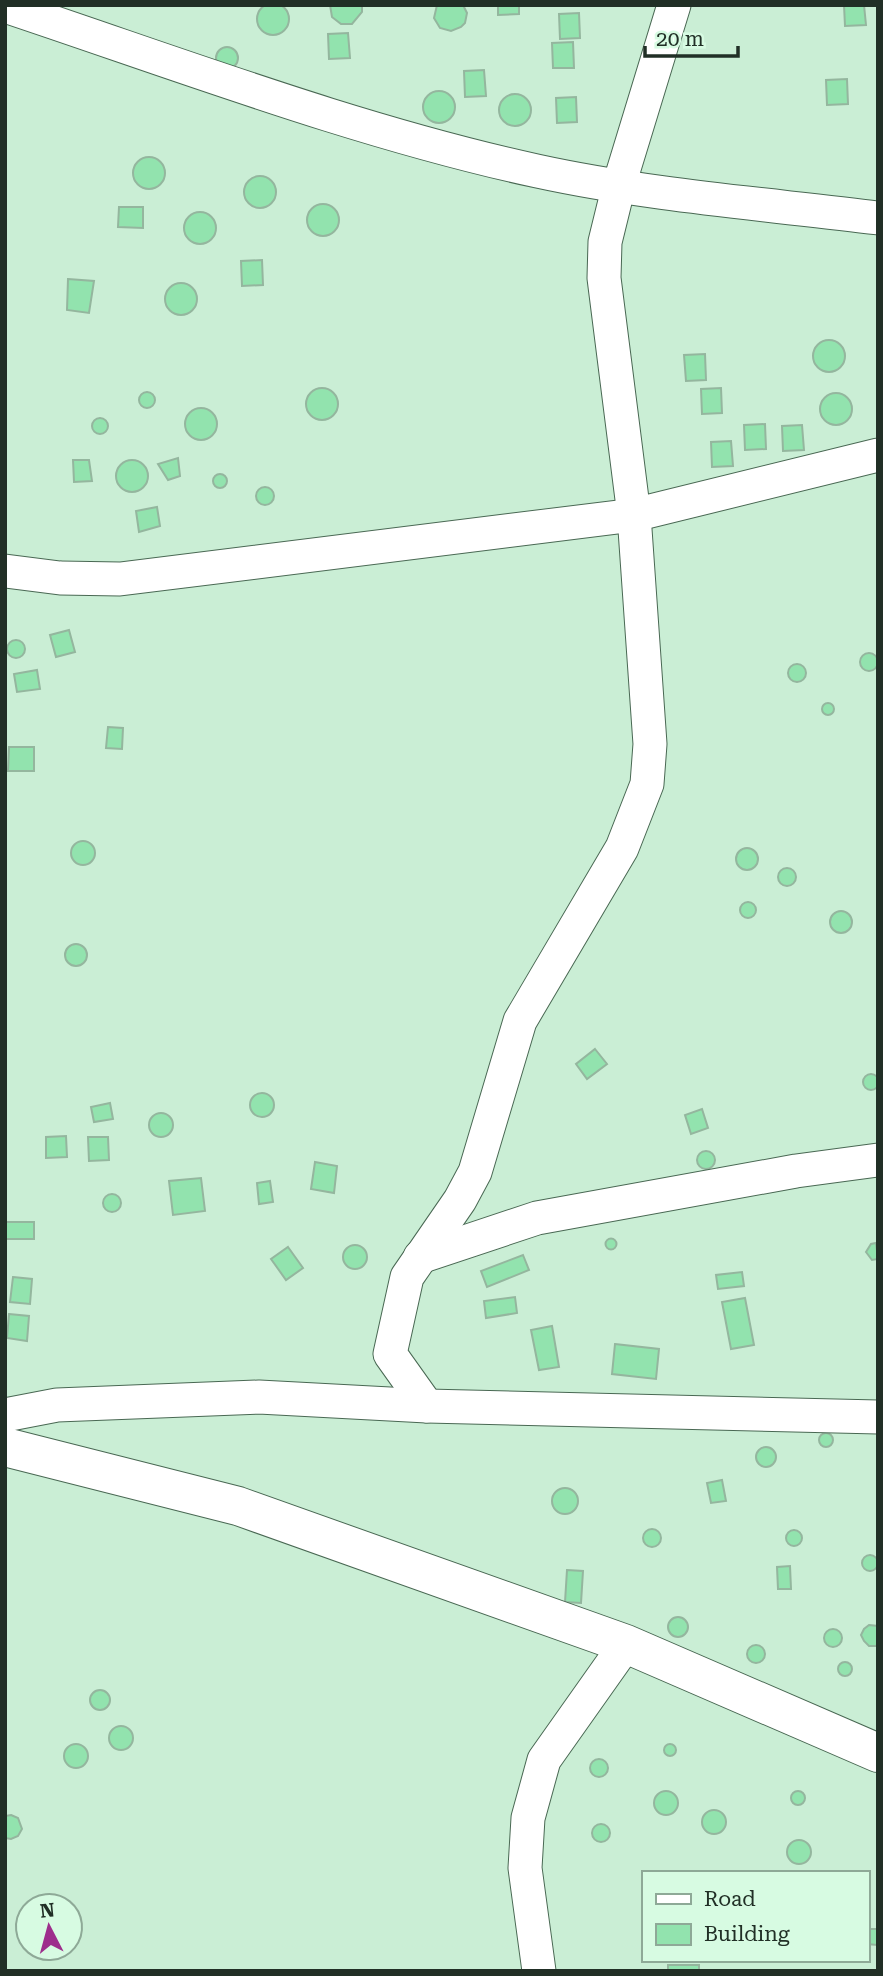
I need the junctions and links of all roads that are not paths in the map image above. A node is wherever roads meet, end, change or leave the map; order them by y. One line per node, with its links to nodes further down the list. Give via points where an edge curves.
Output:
1 (674, 5): 3 (street)
2 (5, 6): 3 (street, via 465,154)
3 (619, 185): 4 (street); 6 (street, via 605,242 604,278)
4 (878, 218)
5 (878, 455): 6 (street)
6 (634, 515): 7 (street, via 120,579); 9 (street, via 650,744 647,783 622,848 520,1021 475,1172)
7 (5, 571)
8 (878, 1160): 9 (street, via 537,1218)
9 (420, 1257): 10 (street, via 407,1277 390,1354)
10 (427, 1406): 11 (street, via 259,1397 57,1405); 12 (street)
11 (5, 1415)
12 (878, 1417)
13 (5, 1447): 14 (main road, via 238,1506)
14 (626, 1644): 15 (main road); 16 (street, via 544,1760 528,1818 525,1868)
15 (878, 1753)
16 (539, 1971)

